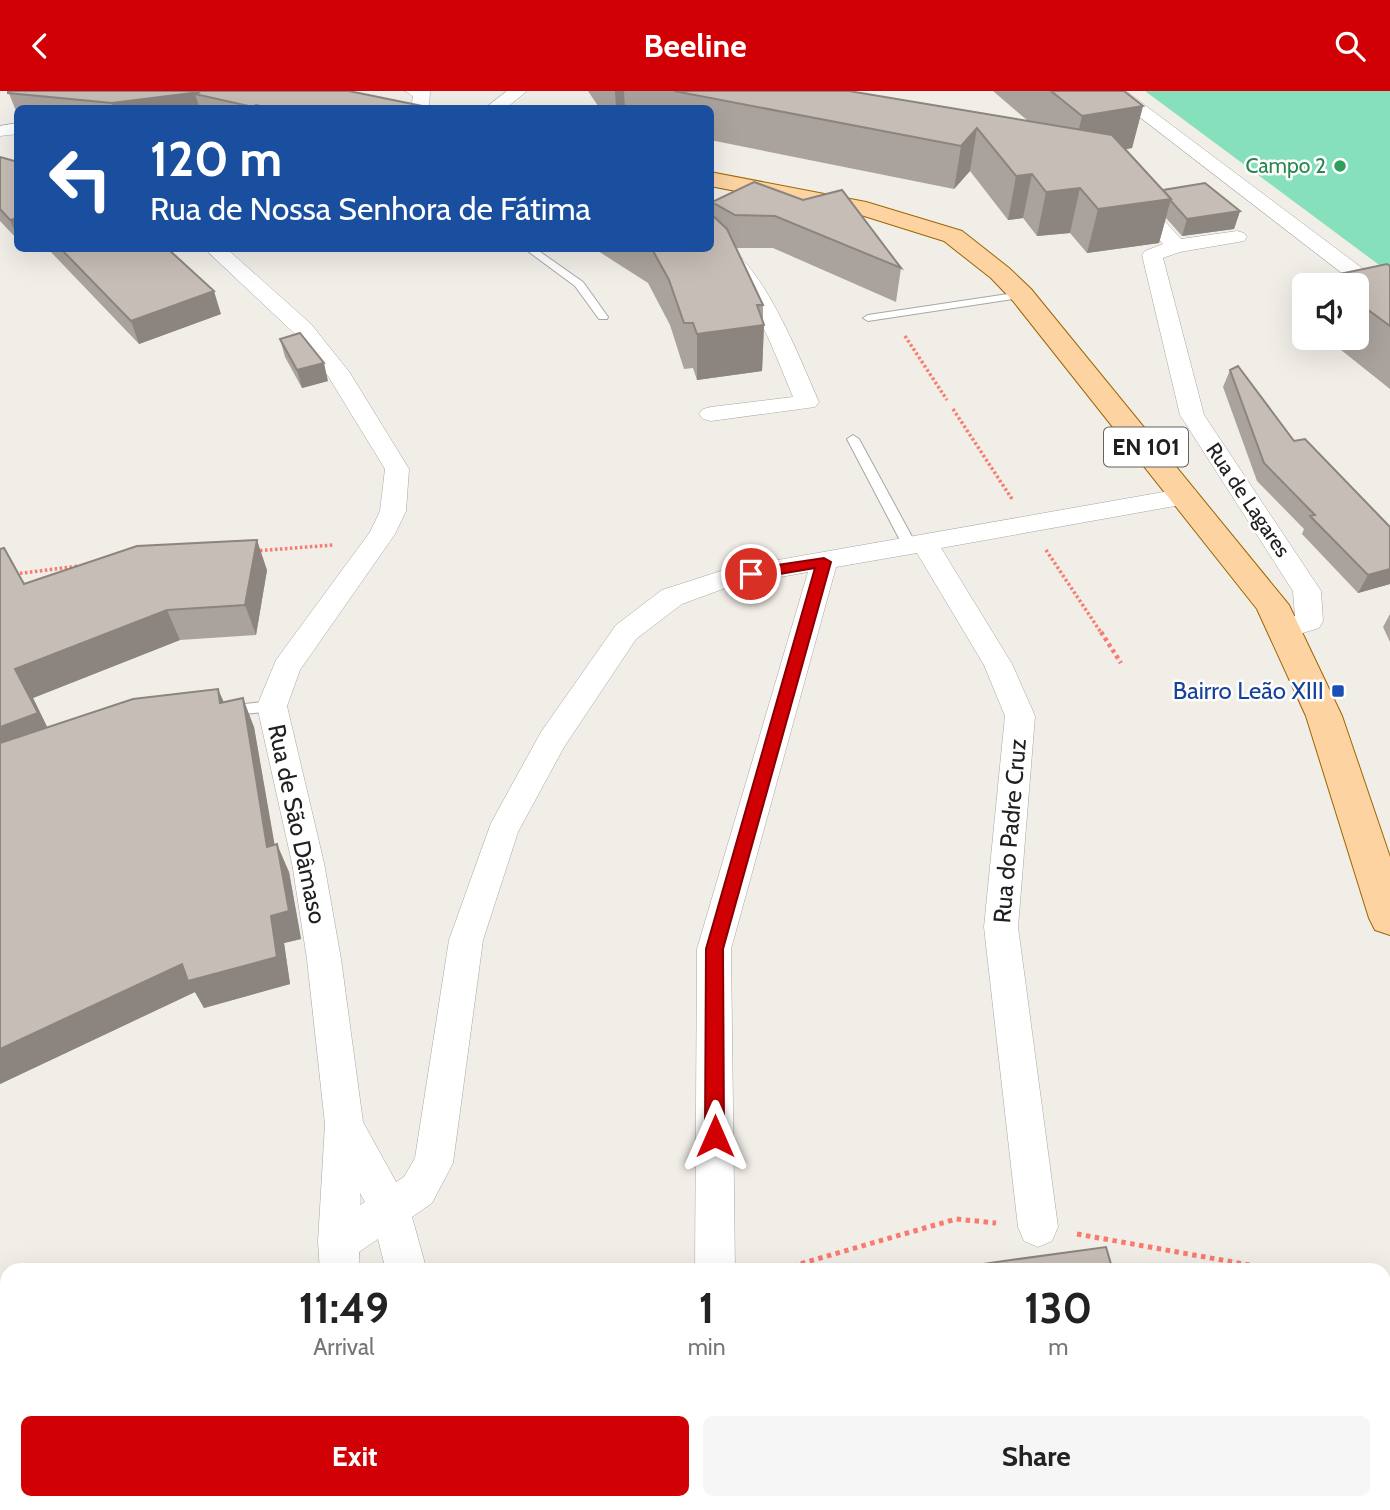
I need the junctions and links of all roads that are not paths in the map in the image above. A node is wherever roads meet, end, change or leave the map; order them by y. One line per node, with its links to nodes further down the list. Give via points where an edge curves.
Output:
1 (414, 91): 4 (street, via 422,92)
2 (518, 91): 5 (street)
3 (1115, 91): 14 (street)
4 (420, 105)
5 (499, 105)
6 (714, 180): 13 (main road, EN 101, via 866,209 953,236)
7 (1143, 209): 10 (street)
8 (1237, 237): 10 (street)
9 (714, 246): 17 (street, via 727,254 757,293 807,402)
10 (1176, 246): 22 (street, Rua de Lagares, via 1152,255 1192,415 1307,591 1309,621)
11 (218, 252): 23 (street, Rua de São Dâmaso, via 303,329 338,373 397,469 393,511 382,534 286,667)
12 (534, 252): 15 (lane, via 579,284)
13 (1022, 295): 16 (lane); 19 (main road, EN 101)
14 (1390, 299)
15 (603, 317)
16 (868, 319)
17 (711, 414)
18 (853, 439): 20 (lane)
19 (1186, 496): 20 (street); 22 (main road, EN 101, via 1272,605)
20 (917, 544): 21 (street); 28 (street, Rua do Padre Cruz, via 998,664 1020,716 1000,927)
21 (824, 562): 27 (street, via 727,578 672,597 626,632 552,740 502,832 466,940 434,1163 418,1190); 31 (street, via 714,949)
22 (1283, 629): 25 (main road, EN 101, via 1324,716)
23 (272, 706): 24 (lane); 26 (street, Rua de São Dâmaso, via 308,863)
24 (209, 713)
25 (1390, 918)
26 (344, 1123): 27 (street, Rua de São Dâmaso); 29 (street, Rua de São Dâmaso)
27 (389, 1207): 29 (street, Rua de São Dâmaso); 30 (street, Rua de São Dâmaso)
28 (1038, 1227)
29 (339, 1256)
30 (405, 1263)
31 (715, 1263)

